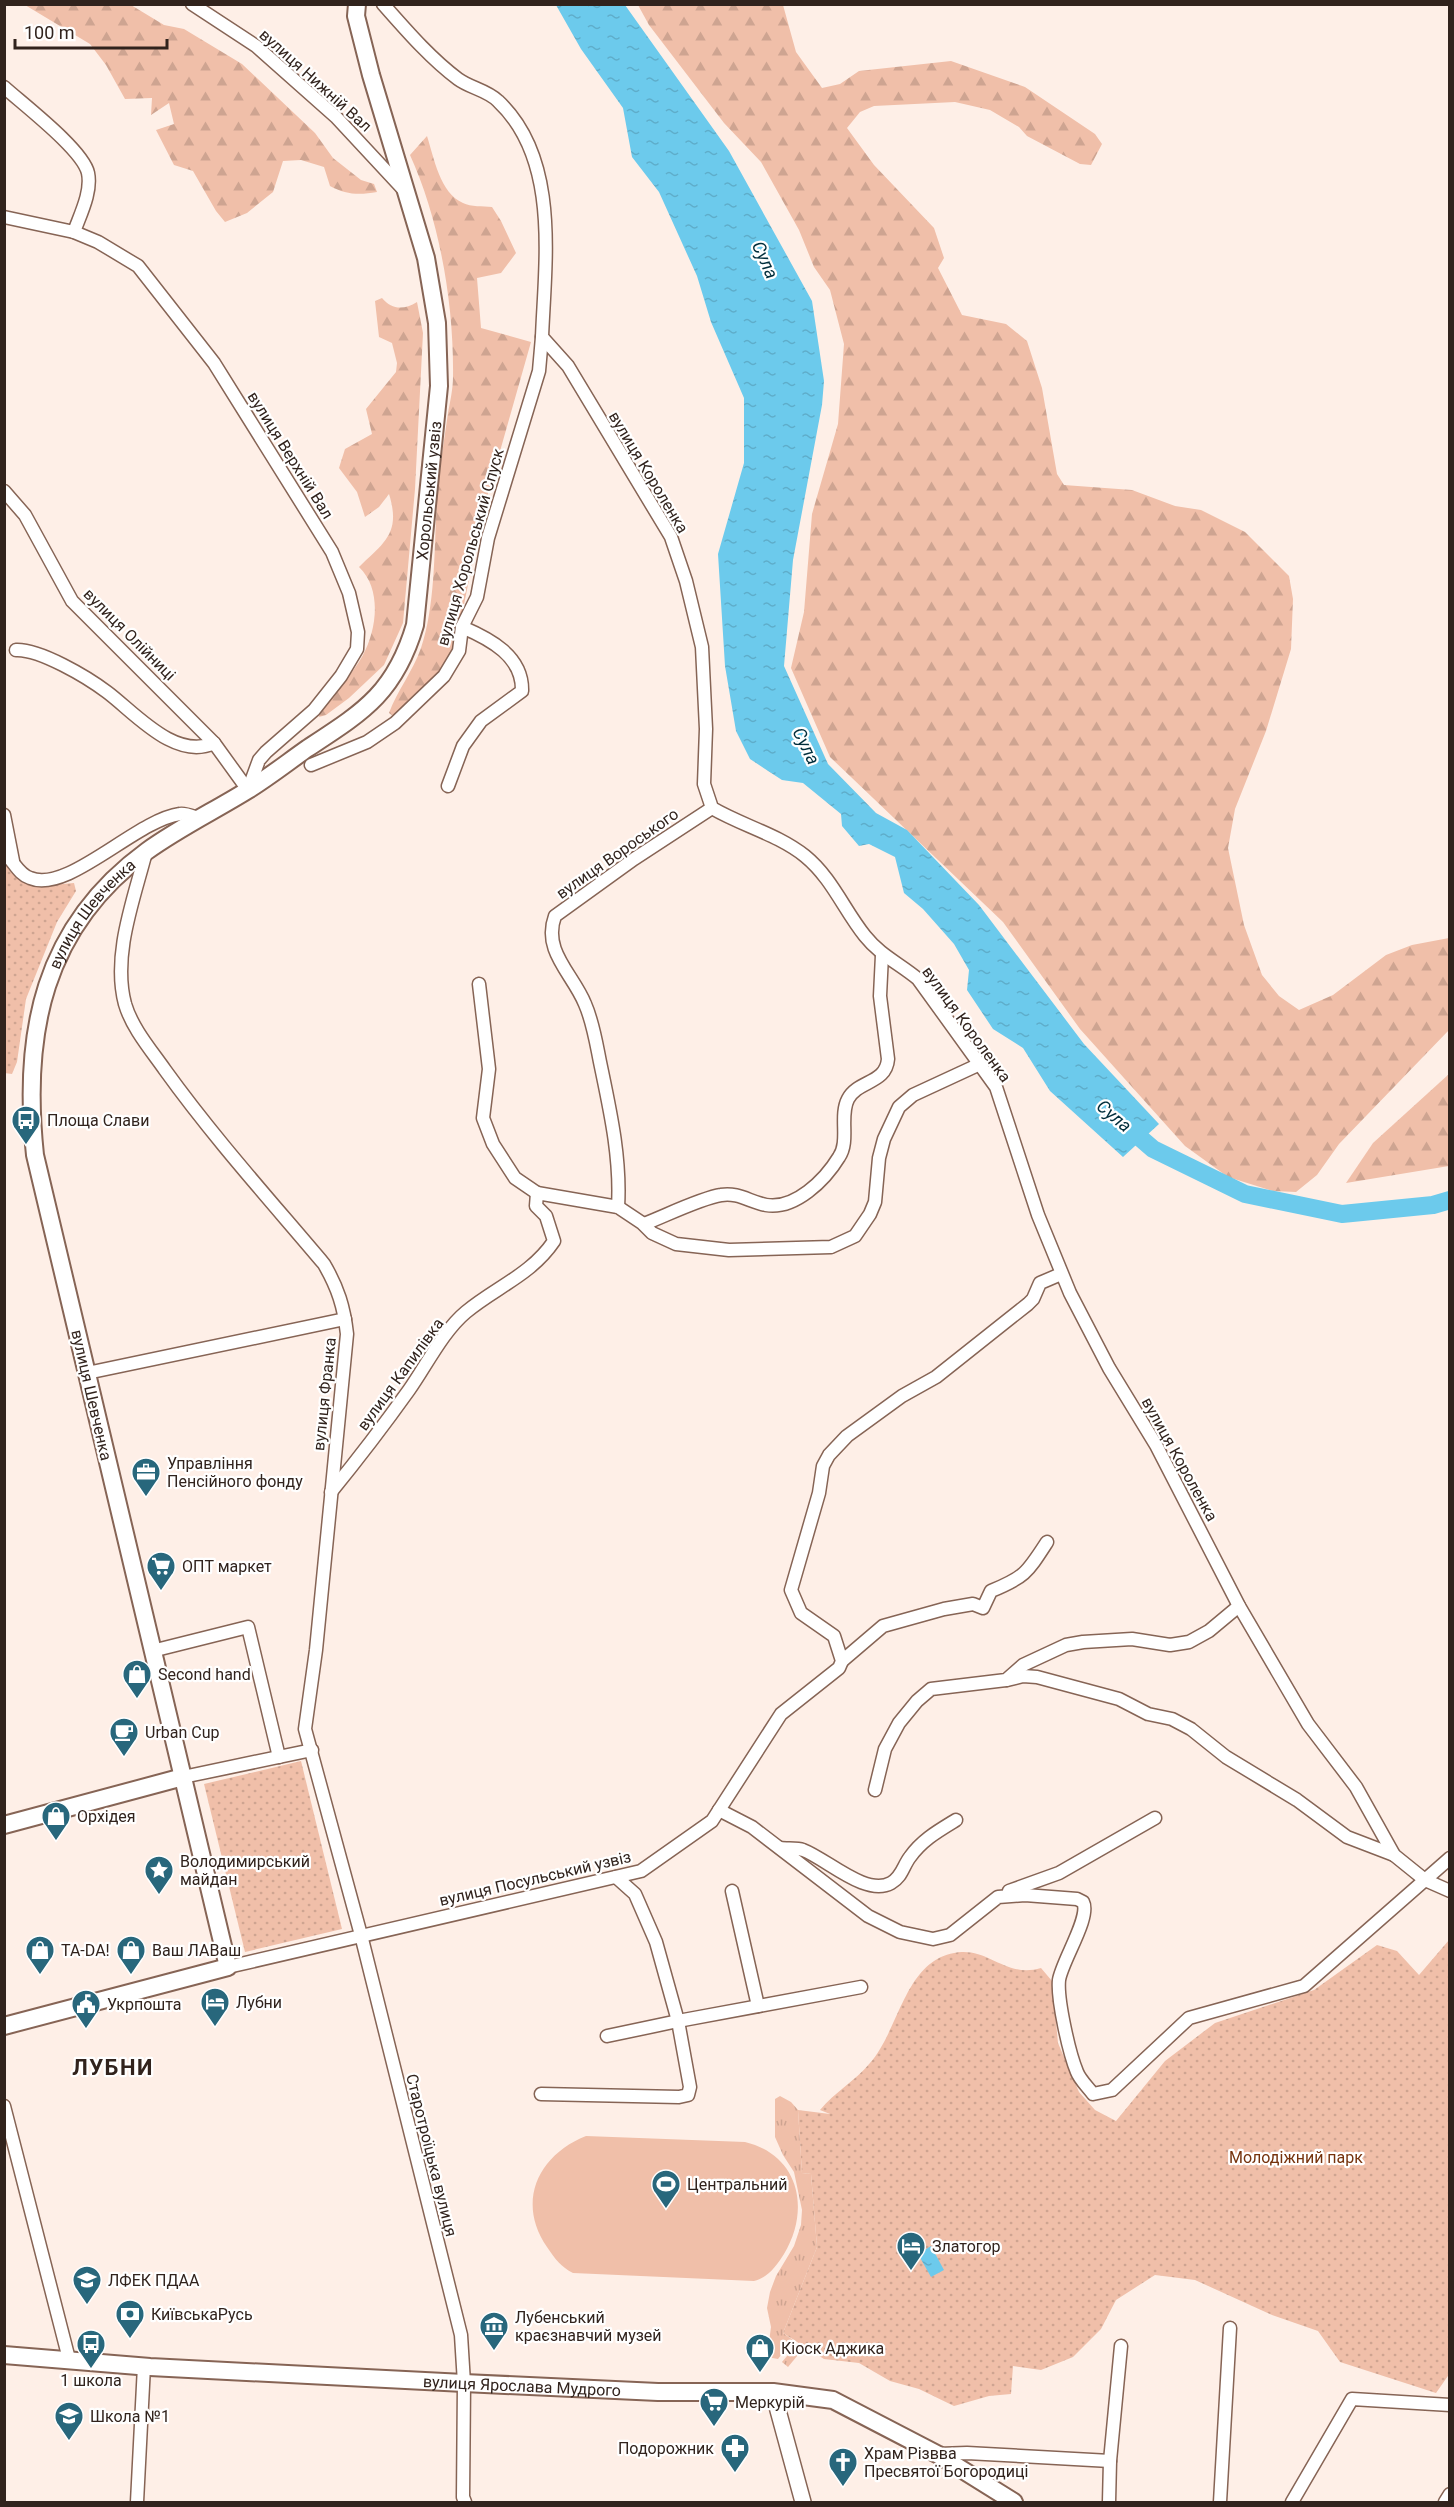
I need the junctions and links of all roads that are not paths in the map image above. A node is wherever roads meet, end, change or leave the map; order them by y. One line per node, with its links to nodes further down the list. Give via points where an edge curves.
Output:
1 (192, 4): 5 (street, вулиця Нижній Вал, via 256,46 299,83 366,147)
2 (357, 4): 5 (main road, Хорольський узвіз, via 356,16)
3 (383, 4): 8 (street, via 416,42 459,80 496,99 510,113 524,138 543,195)
4 (4, 87): 7 (street, via 80,156 88,172 86,196)
5 (407, 194): 15 (main road, Хорольський узвіз, via 426,258 439,352 415,626 400,665 376,699)
6 (4, 217): 7 (street, вулиця Верхній Вал)
7 (74, 232): 15 (street, вулиця Верхній Вал, via 138,266 171,305 214,363 332,552 349,593 357,624 357,649 314,710 259,760)
8 (542, 337): 10 (street, вулиця Хорольський Спуск, via 539,371 488,537 477,597); 16 (street, вулиця Короленка, via 568,366 670,537 686,580 702,647 704,784)
9 (4, 491): 12 (street, вулиця Олійниці, via 25,515 72,601)
10 (462, 627): 13 (street, вулиця Хорольський Спуск, via 459,651 444,676 410,711 368,742); 14 (street, via 489,639 509,657 518,667 522,691 481,721 463,746)
11 (16, 650): 12 (street, via 40,654 105,690 157,733 187,745)
12 (214, 743): 15 (street, вулиця Олійниці)
13 (311, 765)
14 (448, 786)
15 (248, 790): 18 (main road, Хорольський узвіз)
16 (712, 808): 21 (street, вулиця Короленка, via 771,834 811,862); 25 (street, вулиця Вороського, via 555,916 551,925 552,944 591,1021 614,1132 620,1186)
17 (4, 815): 20 (street)
18 (198, 818): 19 (main road, Хорольський узвіз); 20 (street, via 181,813 158,823 60,878 31,879)
19 (146, 852): 28 (street, вулиця Франка, via 125,936 125,1004 140,1034 191,1107 324,1264 338,1287); 29 (main road, вулиця Шевченка, via 110,882 70,932 49,975 33,1055 30,1113 35,1155)
20 (9, 857)
21 (882, 955): 23 (street, вулиця Короленка, via 918,979); 26 (street, via 880,996 887,1067 880,1077 853,1092 848,1100 840,1156 819,1180 793,1201 775,1205 738,1195 720,1195)
22 (479, 984): 24 (street, via 489,1069 483,1118 493,1144 515,1178)
23 (980, 1064): 26 (street, via 912,1095 899,1107 879,1158 875,1202 864,1226 843,1243 831,1247 729,1250 676,1244 652,1233); 27 (street, вулиця Короленка, via 996,1087)
24 (537, 1193): 25 (street); 30 (street, вулиця Капилівка, via 536,1206 546,1216 554,1241 544,1256 465,1313)
25 (618, 1208): 26 (street)
26 (644, 1224)
27 (1061, 1274): 32 (street, вулиця Короленка); 34 (street, via 1040,1283 1028,1304 936,1377 847,1436 829,1455 791,1590 801,1613 834,1636)
28 (345, 1319): 29 (street); 30 (street, вулиця Франка, via 347,1334)
29 (87, 1373): 33 (main road, вулиця Шевченка)
30 (330, 1494): 36 (street, вулиця Франка, via 305,1730)
31 (1047, 1542): 34 (street, вулиця Посульський узвіз, via 1028,1572 991,1591 983,1608 973,1604 883,1626)
32 (1239, 1606): 35 (street, via 1189,1642 1170,1645 1132,1639 1066,1645 1023,1665); 45 (street, вулиця Короленка, via 1308,1724 1356,1787)
33 (152, 1651): 37 (street, via 248,1627); 38 (main road, вулиця Шевченка)
34 (842, 1661): 40 (street, вулиця Посульський узвіз, via 839,1668 781,1714)
35 (1006, 1680): 39 (street, via 931,1689 899,1724 885,1749); 45 (street, via 1037,1677 1119,1699 1148,1714 1173,1719 1226,1757 1298,1800 1347,1837)
36 (312, 1750): 37 (street); 52 (street, вулиця Франка)
37 (279, 1756): 38 (street)
38 (183, 1777): 43 (main road); 53 (main road, вулиця Шевченка)
39 (874, 1790)
40 (719, 1810): 44 (street, via 752,1827); 47 (street, вулиця Посульський узвіз, via 691,1838 641,1871)
41 (1155, 1818): 51 (street, via 1059,1873)
42 (956, 1820): 44 (street, via 928,1837 891,1884 864,1884 802,1850)
43 (4, 1825)
44 (780, 1848): 51 (street, via 868,1916 900,1932 933,1939 950,1935)
45 (1394, 1855): 48 (street, вулиця Короленка)
46 (1449, 1858): 48 (street)
47 (616, 1877): 52 (street, вулиця Посульський узвіз); 56 (street, via 635,1894 643,1908 657,1942)
48 (1425, 1880): 50 (street, вулиця Короленка); 51 (street, via 1304,1986 1189,2018 1112,2090 1093,2094 1077,2073 1059,1982 1085,1913 1084,1904 1077,1899)
49 (732, 1891): 55 (street)
50 (1449, 1891)
51 (998, 1897)
52 (361, 1935): 53 (street, вулиця Посульський узвіз); 66 (street, Старотроїцька вулиця, via 461,2336)
53 (228, 1967): 57 (main road)
54 (861, 1987): 55 (street)
55 (758, 2006): 56 (street)
56 (678, 2021): 58 (street); 59 (street, via 690,2087 688,2095)
57 (4, 2026)
58 (607, 2036)
59 (541, 2094)
60 (4, 2106): 64 (street)
61 (1230, 2328): 77 (street)
62 (1121, 2346): 70 (street)
63 (4, 2355): 64 (main road, вулиця Ярослава Мудрого)
64 (69, 2359): 65 (main road, вулиця Ярослава Мудрого)
65 (144, 2366): 66 (main road, вулиця Ярослава Мудрого); 72 (street)
66 (464, 2383): 67 (main road, вулиця Ярослава Мудрого, via 658,2392); 73 (street, Старотроїцька вулиця)
67 (773, 2392): 69 (main road, вулиця Ярослава Мудрого, via 833,2400); 74 (street)
68 (1449, 2405): 78 (street, via 1352,2399)
69 (938, 2454): 70 (street); 75 (main road, вулиця Ярослава Мудрого)
70 (1110, 2461): 76 (street)
71 (1449, 2494): 79 (street)
72 (137, 2502)
73 (465, 2502)
74 (803, 2502)
75 (1014, 2502)
76 (1109, 2502)
77 (1220, 2502)
78 (1292, 2502)
79 (1445, 2502)

